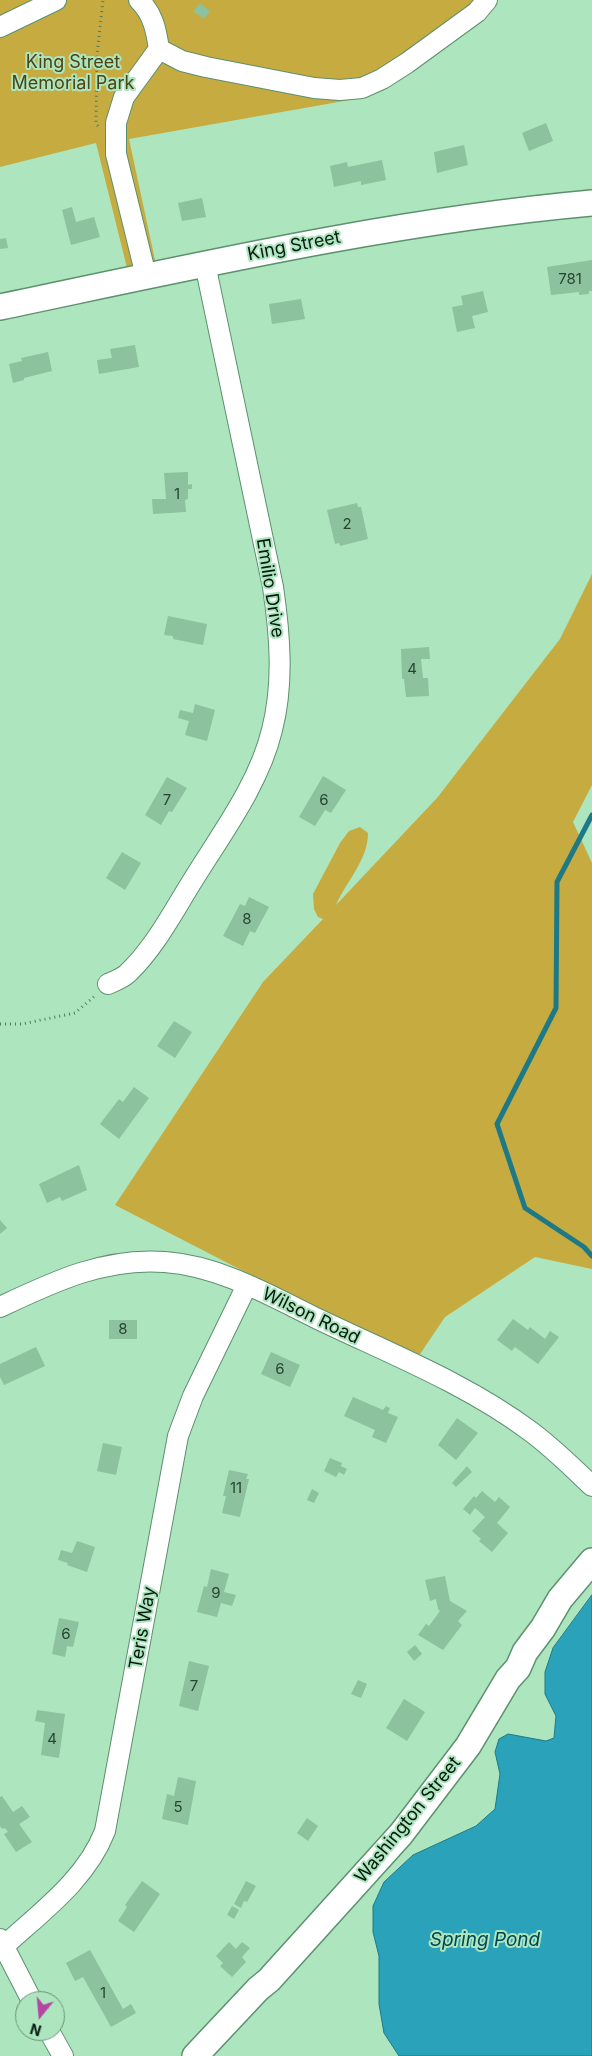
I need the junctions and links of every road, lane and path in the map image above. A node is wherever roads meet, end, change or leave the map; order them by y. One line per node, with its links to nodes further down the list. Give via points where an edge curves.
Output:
1 (56, 0): 5 (street)
2 (103, 0): 7 (path, via 97,55 96,124)
3 (139, 0): 6 (street, via 152,18)
4 (487, 0): 6 (street, via 477,12 407,64 362,88 314,88 182,61)
5 (0, 28)
6 (159, 49): 7 (street, via 124,97)
7 (115, 138): 10 (street, via 116,154)
8 (592, 203): 9 (main road, King Street, via 355,234)
9 (205, 264): 10 (main road, King Street); 12 (street, Emilio Drive, via 273,587 280,631 280,684 272,731 257,771 236,810 156,939 126,975)
10 (146, 276): 11 (main road, King Street)
11 (0, 307)
12 (108, 984): 13 (path, via 75,1013 22,1024)
13 (0, 1024)
14 (247, 1285): 15 (street, Wilson Road, via 185,1264 124,1262 83,1271); 16 (street, Wilson Road, via 490,1404 531,1431); 18 (street, Teris Way, via 193,1396 178,1436 105,1831 89,1863 78,1876)
15 (0, 1307)
16 (592, 1486)
17 (592, 1561): 22 (main road, Washington Street, via 560,1599 468,1746 402,1834 270,1980)
18 (2, 1943): 19 (street)
19 (27, 1991)
20 (55, 2041): 21 (street)
21 (63, 2056)
22 (194, 2056)

